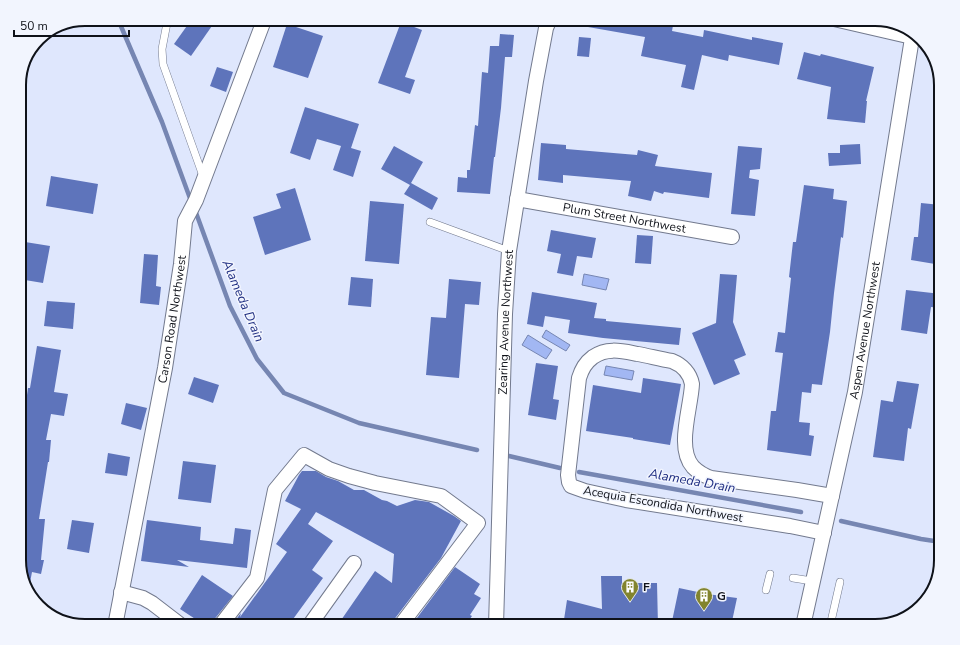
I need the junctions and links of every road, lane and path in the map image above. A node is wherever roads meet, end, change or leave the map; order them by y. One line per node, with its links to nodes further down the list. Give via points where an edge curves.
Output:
1 (166, 26): 7 (lane, via 162,49 163,64)
2 (262, 26): 7 (street, Carson Road Northwest)
3 (547, 26): 8 (street, Zearing Avenue Northwest)
4 (871, 26): 5 (street)
5 (899, 31)
6 (912, 39): 12 (street, Aspen Avenue Northwest, via 855,392)
7 (204, 178): 20 (street, Carson Road Northwest, via 185,221 165,368)
8 (517, 199): 10 (street, Plum Street Northwest); 11 (street, Zearing Avenue Northwest)
9 (430, 222): 11 (lane)
10 (732, 237)
11 (509, 251): 26 (street, Zearing Avenue Northwest)
12 (832, 496): 13 (street, Aspen Avenue Northwest); 13 (street, Acequia Escondida Northwest, via 712,478 694,468 686,453 685,440 692,384 679,364 608,350 589,360 581,371 568,475 571,486 586,492 626,500)
13 (824, 533): 17 (street, Aspen Avenue Northwest)
14 (354, 563): 24 (street)
15 (770, 574): 19 (lane)
16 (793, 578): 17 (lane)
17 (812, 581): 27 (street, Aspen Avenue Northwest)
18 (840, 582): 28 (lane)
19 (766, 590)
20 (121, 592): 21 (street, Carson Road Northwest); 22 (street, via 143,598)
21 (116, 619)
22 (173, 619)
23 (225, 619): 25 (street, via 257,578 275,490 304,455 329,469 349,476 441,496 478,523)
24 (313, 619)
25 (405, 619)
26 (496, 619)
27 (804, 619)
28 (832, 619)

